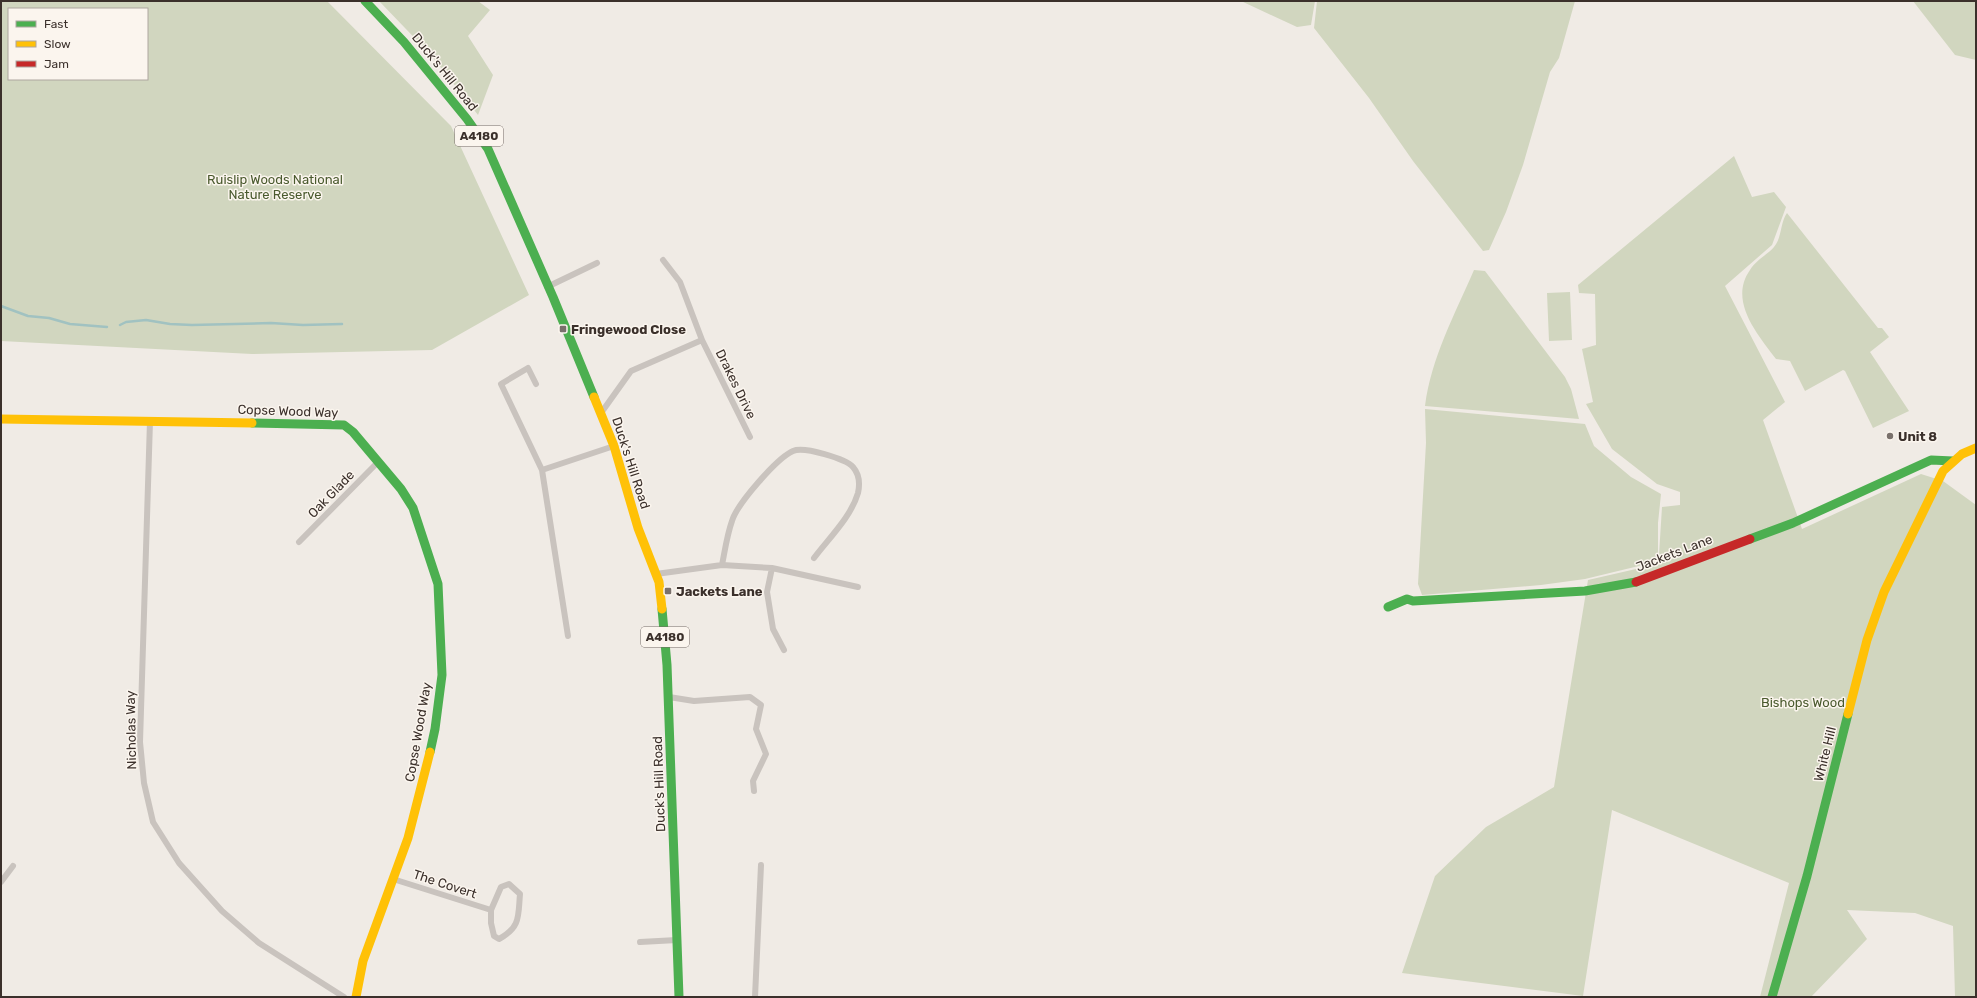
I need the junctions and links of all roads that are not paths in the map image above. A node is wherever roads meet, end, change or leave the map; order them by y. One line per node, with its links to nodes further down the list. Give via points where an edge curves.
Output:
1 (365, 1): 4 (street, Duck's Hill Road / A4180, via 404,42 467,119 488,149)
2 (663, 260): 5 (street, Drakes Drive, via 680,282)
3 (597, 263): 4 (street)
4 (547, 287): 7 (street, Duck's Hill Road / A4180)
5 (702, 340): 7 (street, Drakes Drive, via 631,371); 10 (street, Drakes Drive)
6 (536, 384): 15 (street, via 528,368 501,384)
7 (600, 413): 11 (street, Duck's Hill Road / A4180)
8 (1, 419): 9 (street, Copse Wood Way)
9 (150, 421): 14 (street, Copse Wood Way, via 344,425); 34 (street, Nicholas Way, via 140,742 144,783 153,822 179,863 222,911 259,943)
10 (750, 437)
11 (614, 446): 15 (street); 20 (street, Duck's Hill Road / A4180, via 638,528)
12 (1976, 448): 13 (street)
13 (1953, 461): 22 (street, Jackets Lane, via 1931,460 1792,523 1629,584 1585,591 1413,601 1407,599); 38 (street, White Hill, via 1937,481 1884,592 1867,640 1807,876)
14 (378, 462): 16 (street, Oak Glade); 29 (street, Copse Wood Way, via 413,508 438,584 441,624 442,675 435,728 408,838)
15 (542, 470): 23 (street)
16 (299, 542)
17 (814, 558): 18 (street, via 846,515 858,493 858,474 847,462 800,450 793,451 779,461 744,498 732,519)
18 (722, 565): 19 (street); 20 (street)
19 (772, 568): 21 (street); 24 (street, via 767,592 773,629)
20 (656, 574): 25 (street, Duck's Hill Road / A4180, via 659,582)
21 (858, 587)
22 (1388, 607)
23 (568, 636)
24 (784, 650)
25 (669, 697): 26 (street, via 694,701 750,697 761,705 756,729 766,754 753,781); 32 (street, Duck's Hill Road / A4180)
26 (754, 791)
27 (761, 865): 37 (street)
28 (13, 866): 30 (street)
29 (393, 879): 31 (street, The Covert); 35 (street, Copse Wood Way, via 363,961)
30 (1, 882)
31 (491, 910): 31 (street, The Covert, via 494,936 499,939 509,934 517,924 520,894 509,884 501,887)
32 (677, 940): 33 (street); 36 (street, Duck's Hill Road / A4180)
33 (640, 942)
34 (344, 997)
35 (356, 997)
36 (679, 997)
37 (755, 997)
38 (1772, 997)

